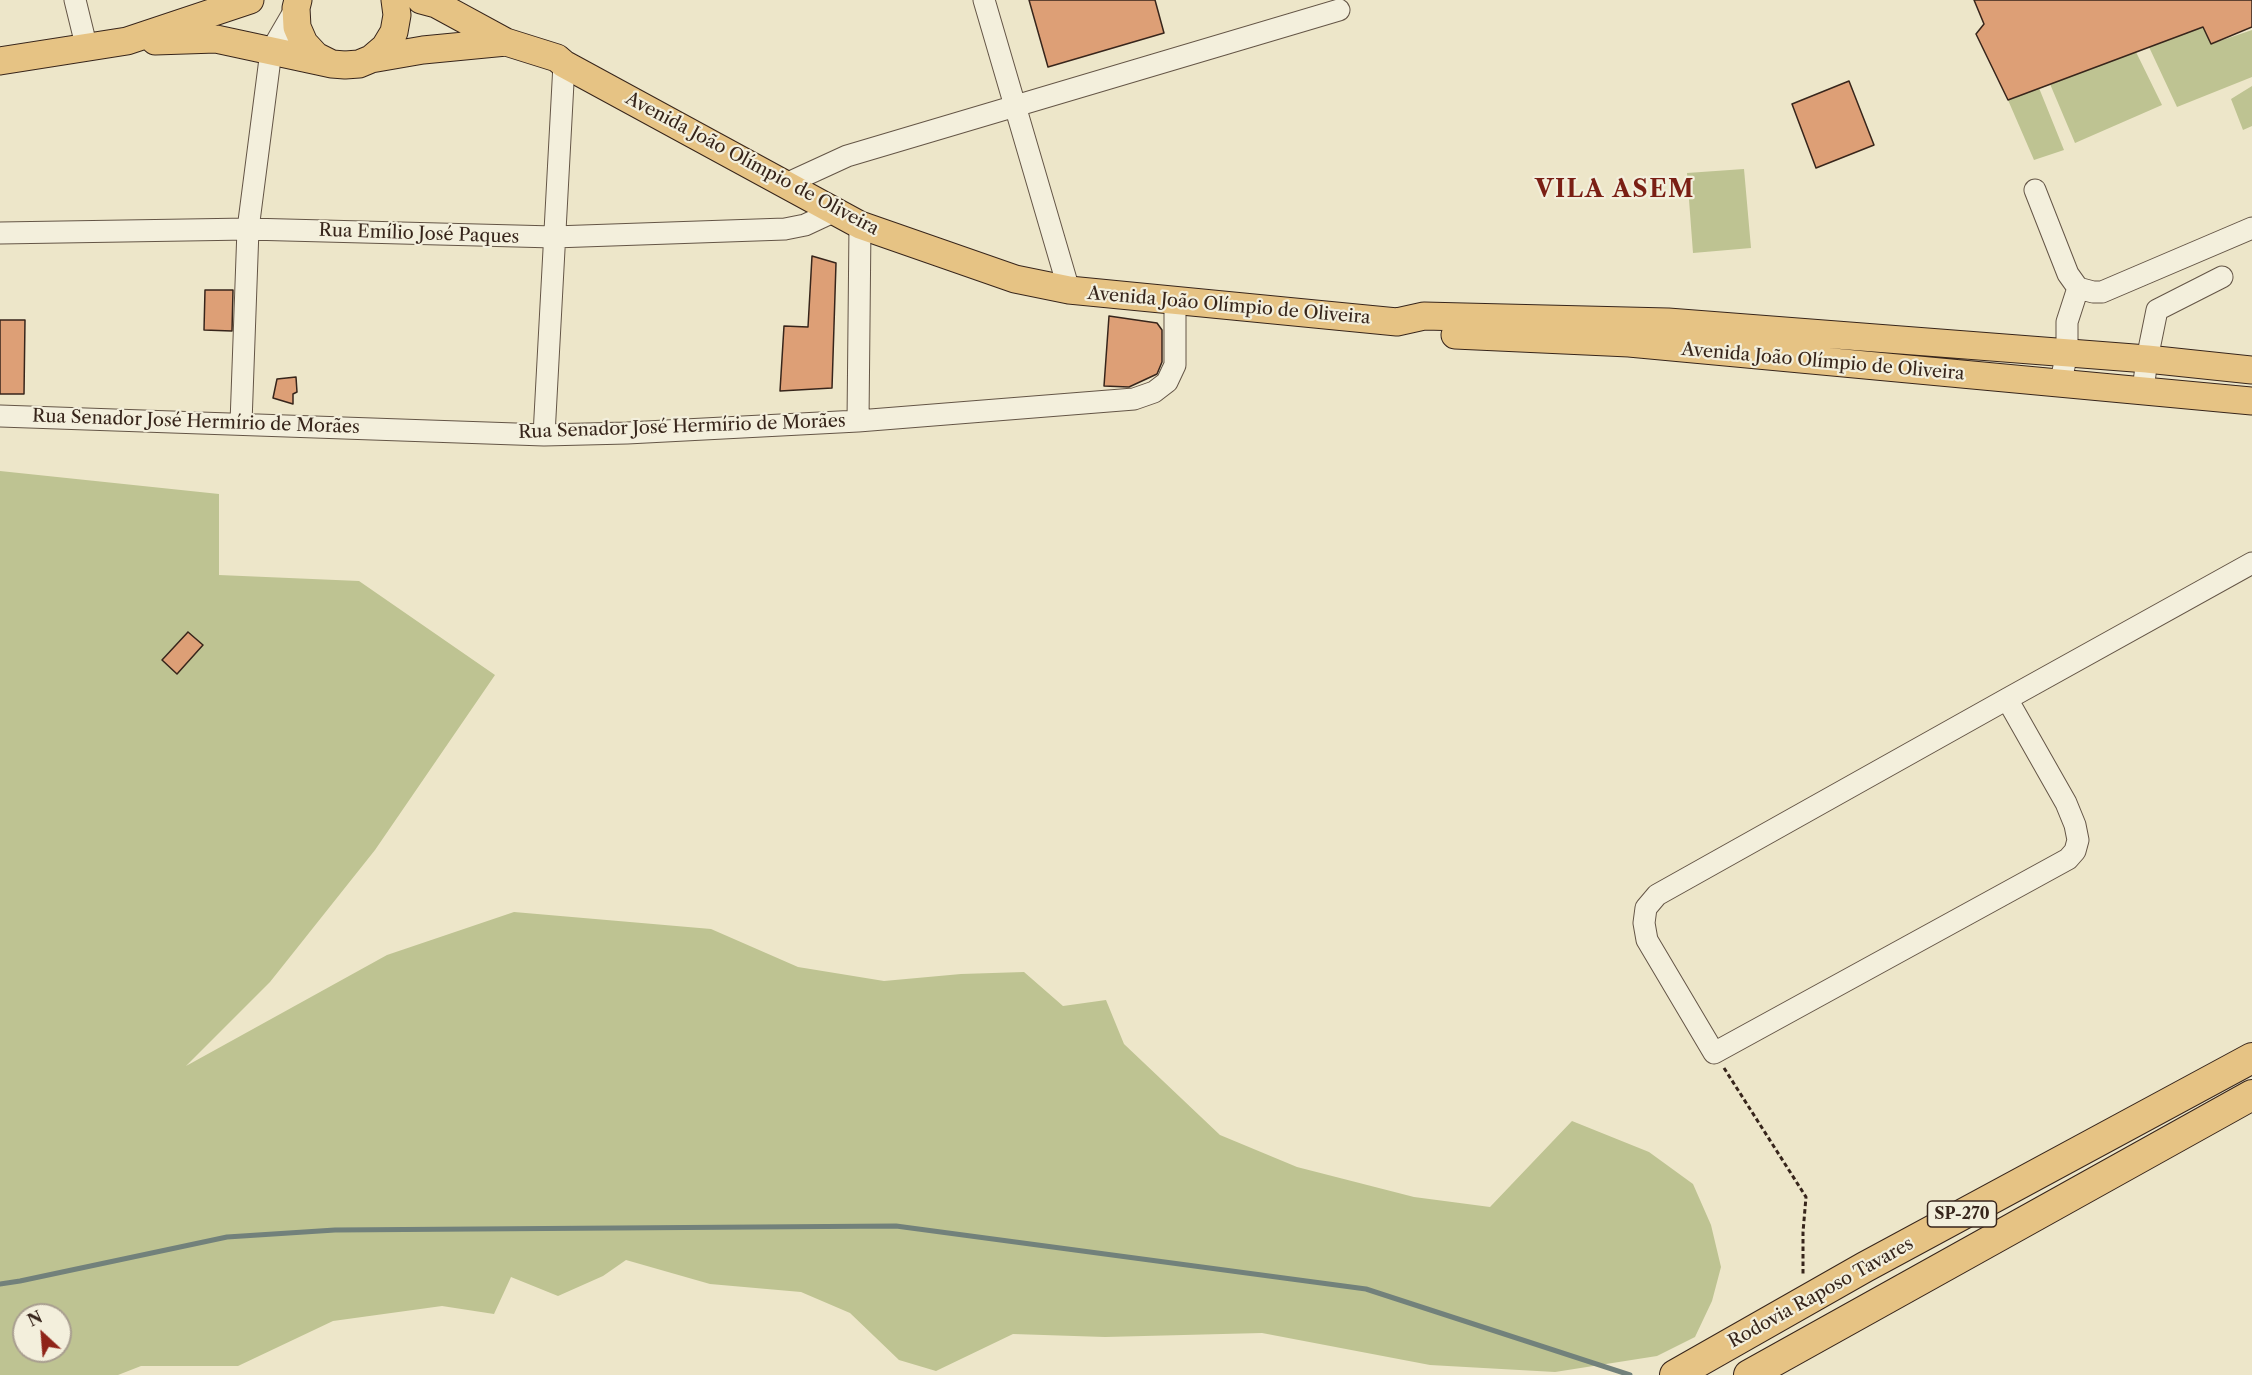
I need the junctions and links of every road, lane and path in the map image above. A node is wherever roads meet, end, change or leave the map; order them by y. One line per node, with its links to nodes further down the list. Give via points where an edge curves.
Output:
1 (75, 0): 10 (street)
2 (250, 0): 8 (main road)
3 (394, 0): 12 (main road, via 394,32)
4 (422, 0): 9 (main road, Avenida João Olímpio de Oliveira)
5 (984, 0): 16 (street)
6 (297, 4): 11 (street); 14 (main road, via 297,27 304,43 316,56)
7 (1339, 10): 16 (street)
8 (127, 41): 10 (main road); 11 (main road, via 216,39)
9 (506, 42): 12 (main road, Avenida João Olímpio de Oliveira); 15 (main road, Avenida João Olímpio de Oliveira, via 557,58)
10 (87, 49): 13 (main road)
11 (271, 51): 14 (main road); 22 (street)
12 (372, 58): 14 (main road, Avenida João Olímpio de Oliveira, via 352,64)
13 (0, 61)
14 (332, 63)
15 (564, 64): 17 (main road, Avenida João Olímpio de Oliveira); 24 (street)
16 (1017, 106): 17 (street, via 847,156); 27 (street)
17 (786, 183): 19 (main road, Avenida João Olímpio de Oliveira)
18 (2035, 190): 26 (street, via 2068,274)
19 (835, 211): 20 (main road, Avenida João Olímpio de Oliveira); 24 (street, Rua Emílio José Paques, via 805,225 785,229)
20 (860, 225): 27 (main road, Avenida João Olímpio de Oliveira, via 1015,279); 37 (street)
21 (2252, 228): 26 (street, via 2102,292)
22 (248, 229): 23 (street, Rua Emílio José Paques); 24 (street, Rua Emílio José Paques); 38 (street)
23 (0, 233)
24 (554, 237): 39 (street)
25 (2222, 277): 31 (street, via 2157,310)
26 (2078, 288): 30 (street, via 2067,322)
27 (1069, 290): 28 (main road, Avenida João Olímpio de Oliveira)
28 (1175, 300): 29 (main road, Avenida João Olímpio de Oliveira); 37 (street, Rua Senador José Hermírio de Morães, via 1175,365 1167,382 1154,392 1134,399)
29 (1397, 322): 30 (main road, Avenida João Olímpio de Oliveira, via 1424,316 1668,322); 33 (main road, Avenida João Olímpio de Oliveira, via 1423,334 1629,343)
30 (2067, 354): 31 (main road, Avenida João Olímpio de Oliveira); 33 (street)
31 (2147, 359): 32 (main road, Avenida João Olímpio de Oliveira); 34 (street)
32 (2252, 370)
33 (2060, 384): 34 (main road, Avenida João Olímpio de Oliveira)
34 (2143, 390): 35 (main road, Avenida João Olímpio de Oliveira)
35 (2252, 401)
36 (0, 416): 38 (street, Rua Senador José Hermírio de Morães)
37 (858, 420): 39 (street, Rua Senador José Hermírio de Morães)
38 (241, 423): 39 (street, Rua Senador José Hermírio de Morães)
39 (544, 435)
40 (2252, 563): 41 (street)
41 (2007, 699): 43 (street, via 1657,895 1646,908 1647,940); 43 (street, via 2076,825 2075,851 2068,859)
42 (2252, 1036): 46 (highway)
43 (1714, 1053): 47 (path, via 1806,1197 1803,1284)
44 (2252, 1058): 46 (highway, Rodovia Raposo Tavares / SP-270)
45 (2252, 1095): 49 (highway, Rodovia Raposo Tavares / SP-270)
46 (2095, 1142): 47 (highway, Rodovia Raposo Tavares / SP-270)
47 (1790, 1309): 48 (highway, Rodovia Raposo Tavares / SP-270)
48 (1675, 1375)
49 (1749, 1375)

